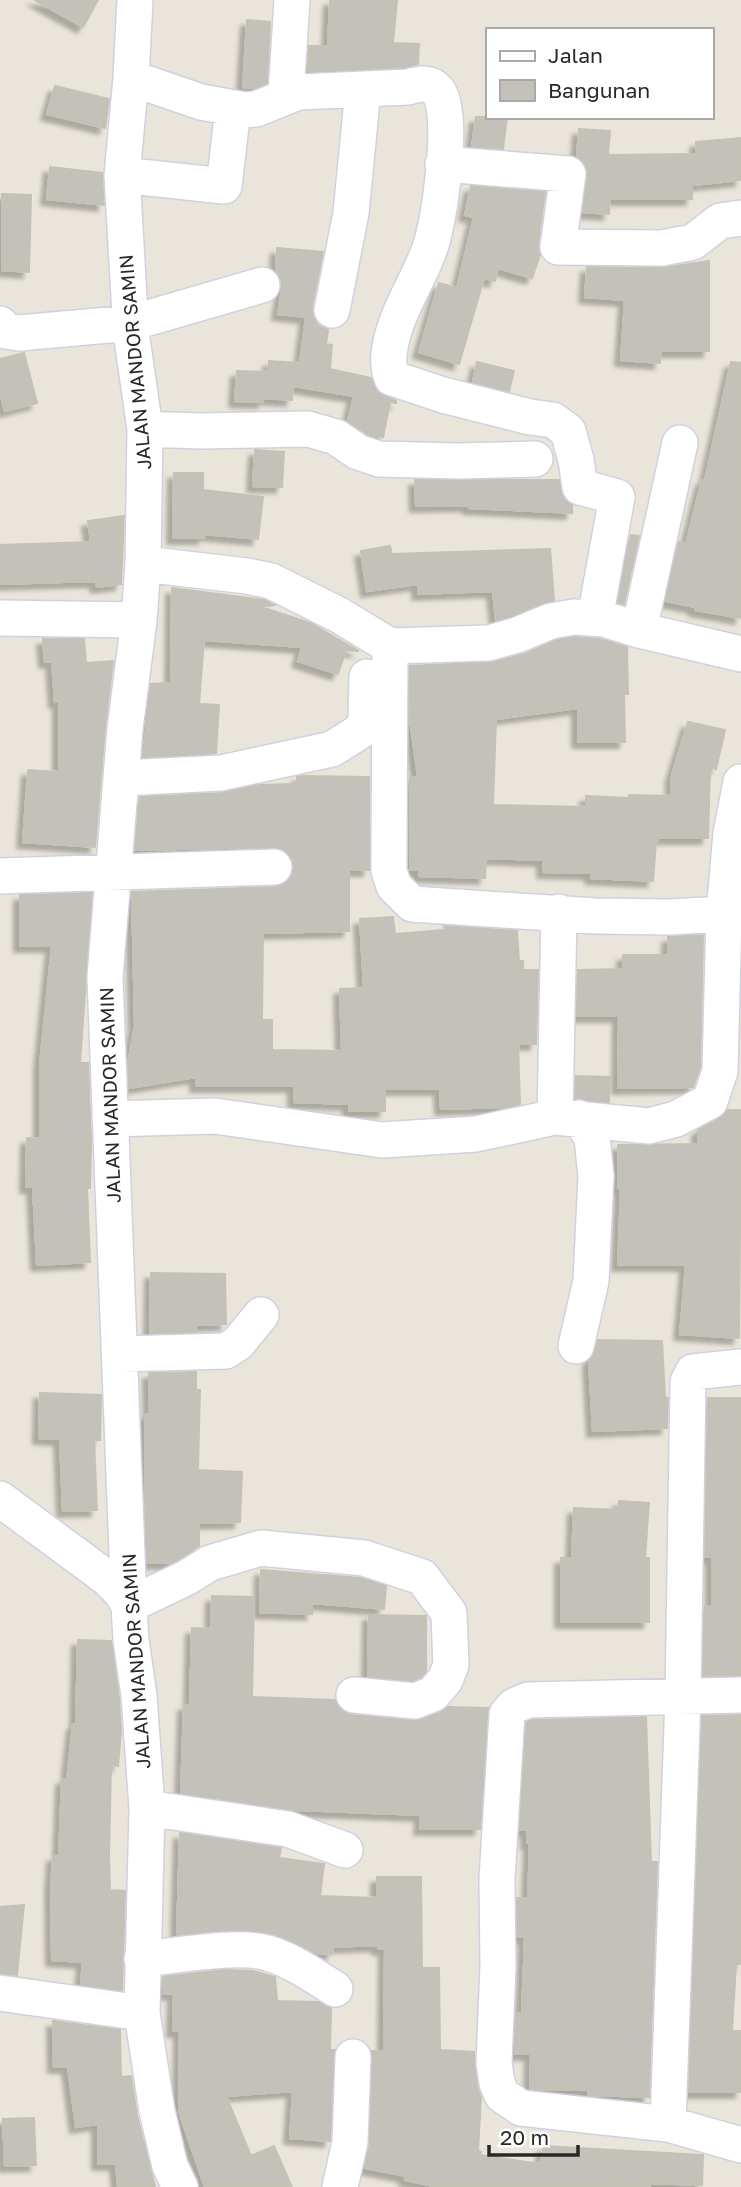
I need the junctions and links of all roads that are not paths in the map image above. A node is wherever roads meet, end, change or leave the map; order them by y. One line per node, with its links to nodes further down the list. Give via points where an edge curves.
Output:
1 (135, 0): 3 (street, JALAN MANDOR SAMIN)
2 (292, 0): 5 (street)
3 (131, 78): 6 (street); 8 (street, JALAN MANDOR SAMIN)
4 (363, 90): 5 (street); 7 (street, via 419,84 437,90 446,109); 11 (street, via 351,213)
5 (286, 95): 6 (street, via 256,109)
6 (233, 109): 8 (street, via 224,186)
7 (443, 164): 9 (street, via 568,174 558,247 662,248 693,242 720,221); 19 (street, via 433,240 394,331 387,366 392,378 443,395 553,420 568,431 580,487 617,497)
8 (122, 175): 12 (street, JALAN MANDOR SAMIN)
9 (741, 218)
10 (262, 285): 12 (street)
11 (332, 310)
12 (131, 323): 13 (street, via 19,333 6,331); 14 (street, JALAN MANDOR SAMIN)
13 (0, 324)
14 (145, 429): 16 (street, via 308,429 336,437 379,459); 17 (street, JALAN MANDOR SAMIN)
15 (680, 443): 21 (street)
16 (535, 459)
17 (143, 564): 20 (street, JALAN MANDOR SAMIN); 22 (street, via 271,581)
18 (0, 618): 20 (street)
19 (595, 618): 21 (street); 22 (street, via 551,621 489,643)
20 (139, 620): 24 (street, JALAN MANDOR SAMIN)
21 (639, 630): 23 (street)
22 (379, 639): 24 (street, via 362,730 332,749 221,773); 29 (street, via 389,871 394,886 412,904)
23 (741, 654)
24 (122, 778): 27 (street, JALAN MANDOR SAMIN)
25 (741, 782): 30 (street)
26 (274, 867): 27 (street)
27 (114, 874): 28 (street); 32 (street, JALAN MANDOR SAMIN, via 105,977)
28 (0, 876)
29 (559, 912): 30 (street, via 670,917); 31 (street)
30 (724, 914): 31 (street, via 720,1071 710,1101 676,1119 649,1126)
31 (567, 1118): 32 (street, via 476,1134 382,1140 215,1116); 34 (street, via 592,1137 596,1176 591,1281)
32 (110, 1119): 35 (street, JALAN MANDOR SAMIN)
33 (261, 1315): 35 (street, via 226,1351)
34 (576, 1346)
35 (121, 1354): 38 (street, JALAN MANDOR SAMIN)
36 (741, 1367): 41 (street, via 693,1372 688,1382)
37 (0, 1499): 38 (street, via 107,1578)
38 (129, 1605): 39 (street, via 210,1563 261,1548 364,1558 422,1577 449,1613 451,1665 444,1680 433,1694 415,1701); 42 (street, JALAN MANDOR SAMIN)
39 (354, 1695)
40 (741, 1695): 41 (street)
41 (683, 1697): 49 (street); 49 (street, via 528,1700 514,1706 507,1714 497,1879 494,2063 502,2095 521,2108)
42 (147, 1808): 43 (street, via 288,1829); 44 (street, JALAN MANDOR SAMIN)
43 (345, 1850)
44 (142, 1959): 45 (street, via 265,1952 298,1965); 47 (street, JALAN MANDOR SAMIN)
45 (335, 1989)
46 (0, 1993): 47 (street)
47 (142, 2013): 51 (street, JALAN MANDOR SAMIN, via 157,2111)
48 (353, 2057): 52 (street, via 350,2142)
49 (668, 2124): 50 (street)
50 (741, 2144)
51 (180, 2187)
52 (340, 2187)

